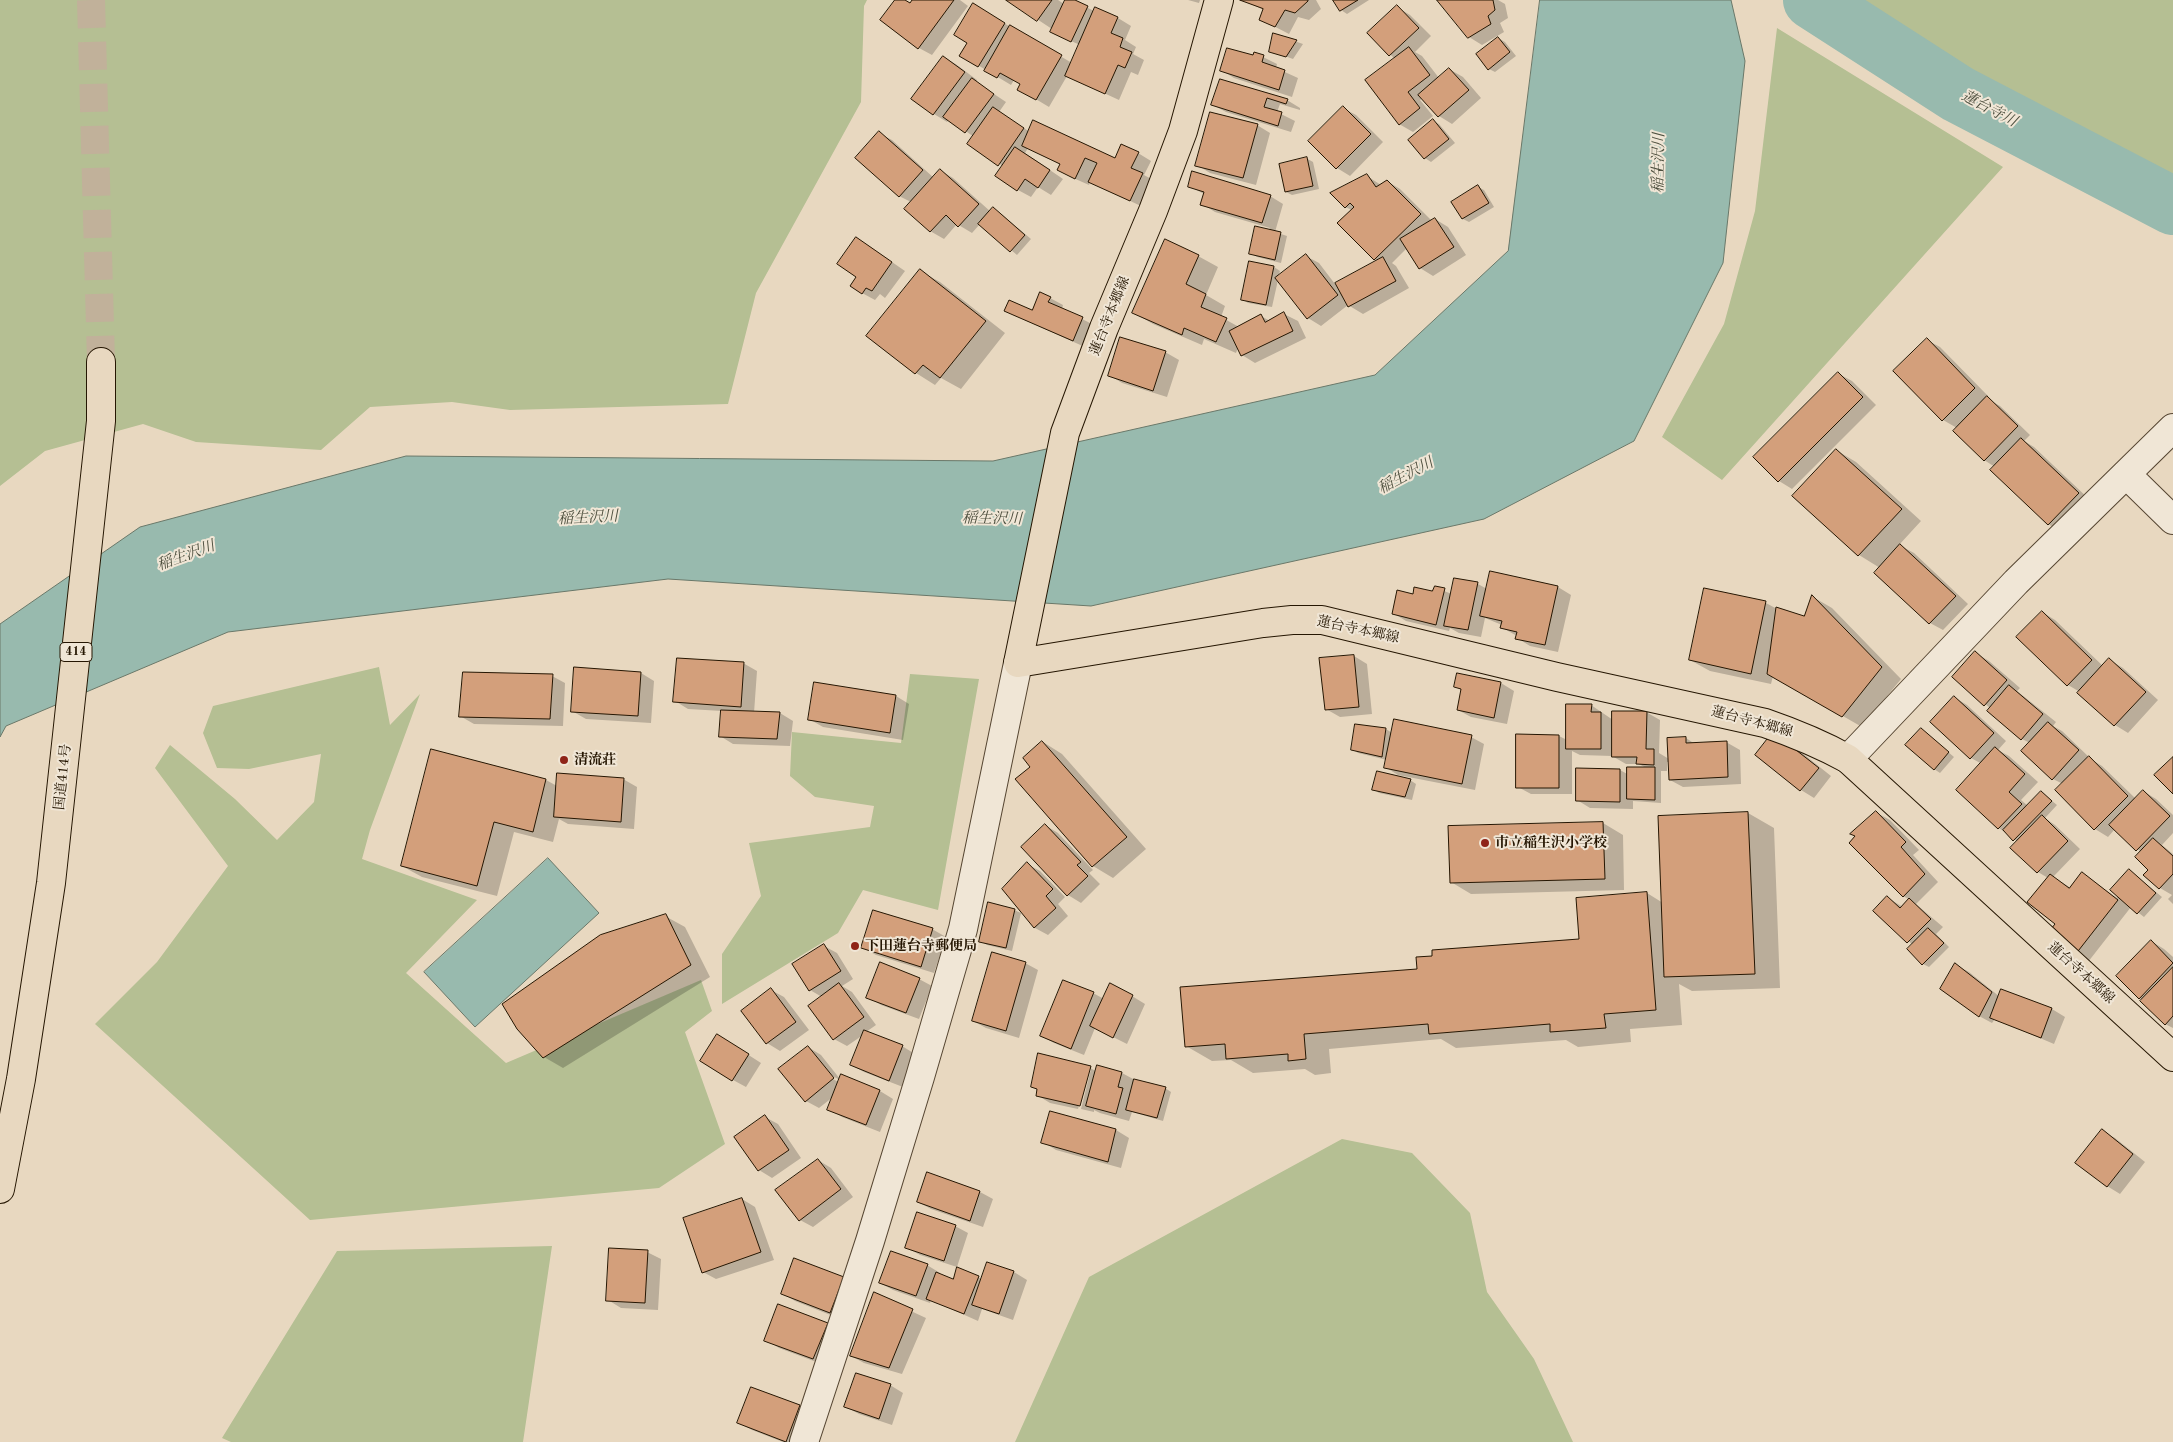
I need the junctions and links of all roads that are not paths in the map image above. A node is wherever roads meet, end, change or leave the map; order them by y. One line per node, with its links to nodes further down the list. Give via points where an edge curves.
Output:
1 (1219, 0): 6 (main road, 蓮台寺本郷線, via 1183,131 1065,433)
2 (101, 362): 9 (main road, 国道414号 / 414, via 101,420 51,883 21,1079)
3 (2173, 428): 4 (street)
4 (2126, 474): 5 (street); 7 (street, via 2016,582)
5 (2173, 520)
6 (1018, 663): 7 (main road, 蓮台寺本郷線, via 1263,623 1322,620 1765,723 1820,743); 10 (street, via 962,928 901,1141)
7 (1848, 759): 8 (main road, 蓮台寺本郷線)
8 (2173, 1057)
9 (0, 1189)
10 (804, 1442)

